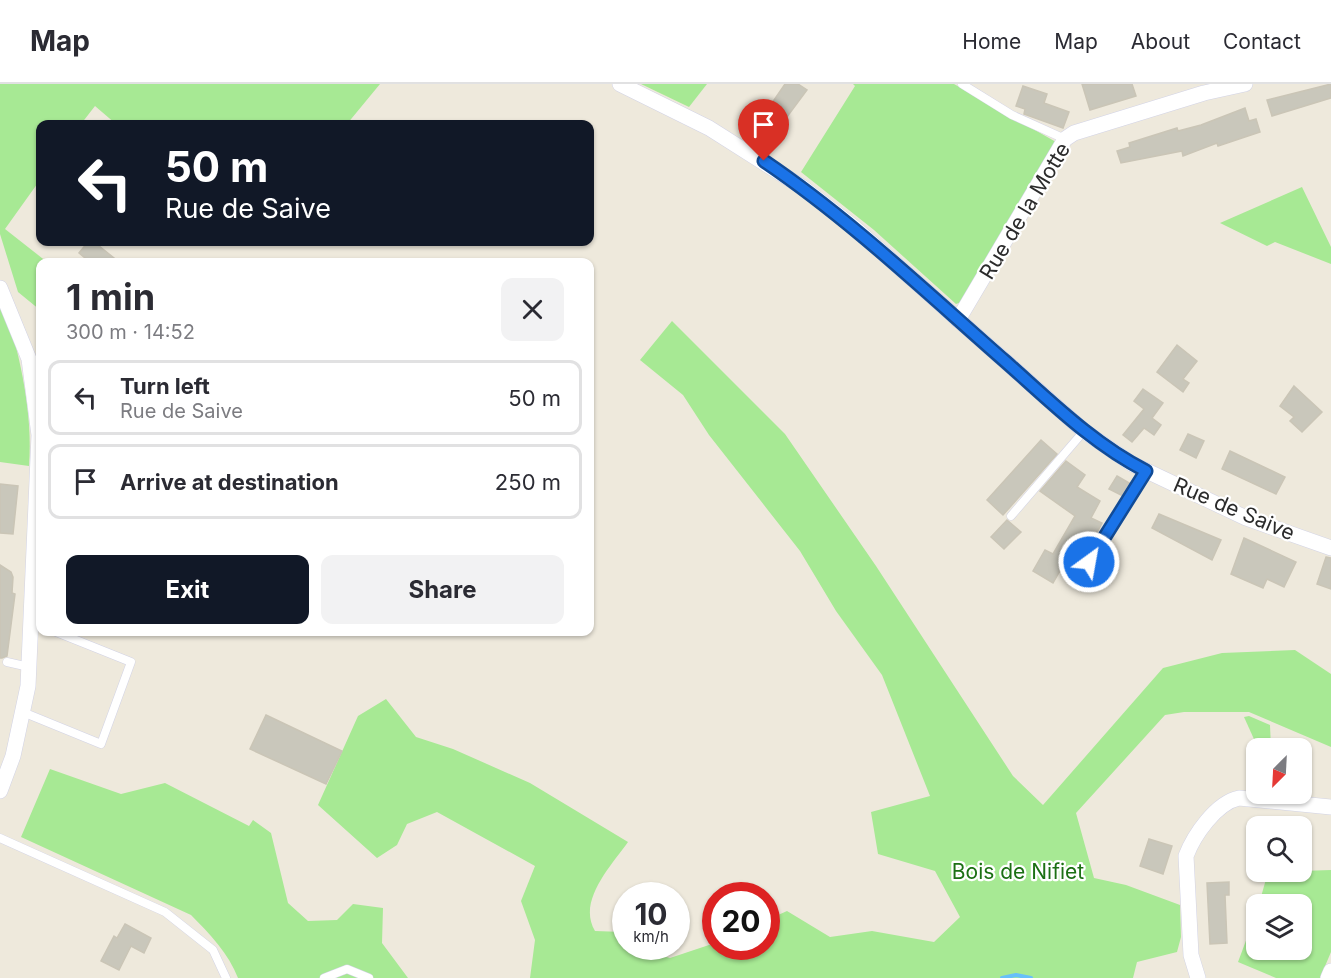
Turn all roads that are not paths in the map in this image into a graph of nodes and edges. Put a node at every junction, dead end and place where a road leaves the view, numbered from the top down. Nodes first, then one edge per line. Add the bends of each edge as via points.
1 (620, 84) edge
2 (962, 84) edge
3 (1245, 84) edge
4 (1065, 139) junction
5 (0, 288) edge
6 (958, 320) junction
7 (36, 412) edge
8 (1084, 431) junction
9 (1146, 471) junction
10 (1011, 516) dead end
11 (1331, 548) edge
12 (1089, 562) dead end
13 (36, 629) edge
14 (66, 636) edge
15 (7, 662) dead end
16 (29, 667) junction
17 (25, 713) junction
18 (0, 791) edge
19 (1331, 807) edge
20 (0, 838) edge
21 (1331, 971) edge
22 (226, 978) edge
23 (324, 978) edge
24 (369, 978) edge
25 (1198, 978) edge
26 (1328, 978) edge

1 - 6 street, Rue de Saive via 709,128 802,187
2 - 4 lane via 1012,115
3 - 4 street, Rue de la Motte via 1204,93
4 - 6 street, Rue de la Motte
5 - 7 street via 29,359
6 - 8 street, Rue de Saive
8 - 9 street, Rue de Saive
8 - 10 lane
9 - 11 street, Rue de Saive via 1246,518
9 - 12 lane
13 - 16 street
14 - 17 lane via 131,662 101,744
15 - 16 lane
16 - 17 street
17 - 18 street
19 - 25 street via 1230,800 1193,842 1186,856 1191,955
20 - 22 lane via 165,912 213,950
21 - 26 street
23 - 24 lane via 347,969

